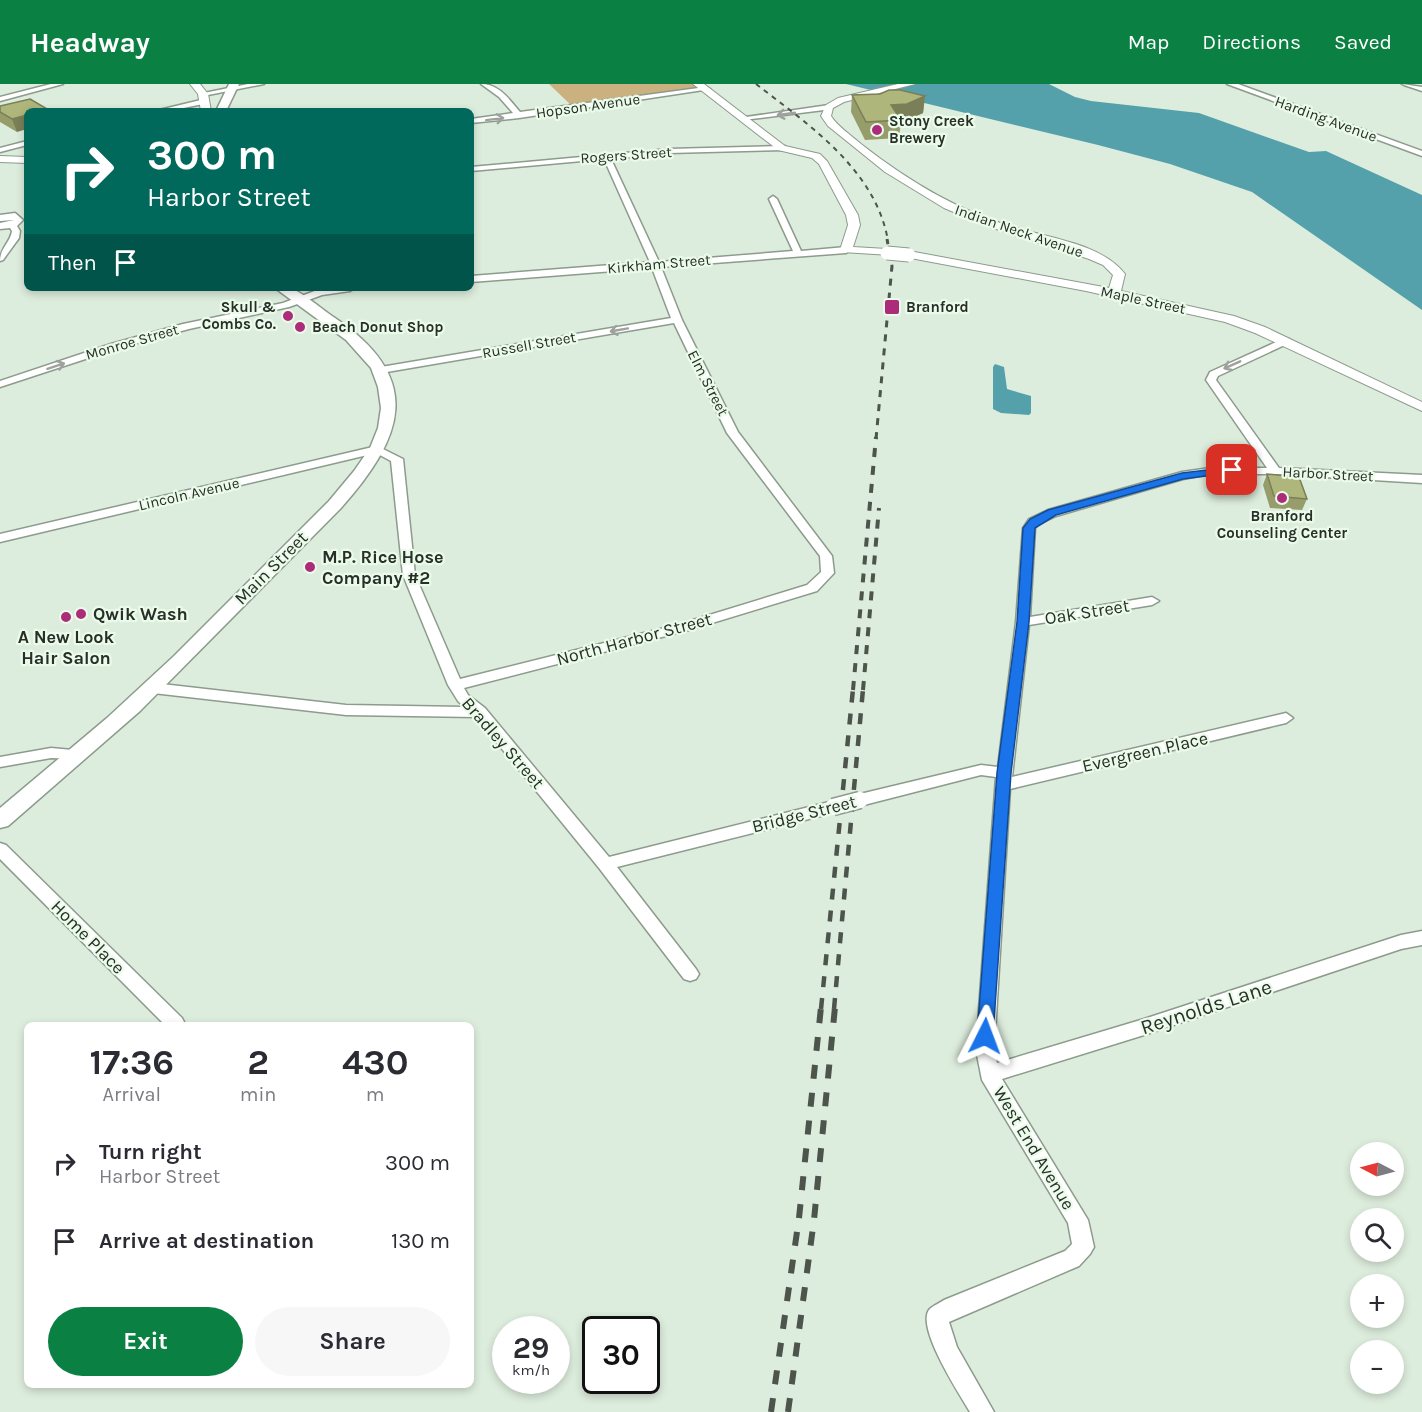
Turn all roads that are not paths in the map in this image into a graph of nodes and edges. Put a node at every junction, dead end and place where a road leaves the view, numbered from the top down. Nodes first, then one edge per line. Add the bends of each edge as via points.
1 (59, 84) edge
2 (195, 84) edge
3 (260, 84) edge
4 (484, 84) edge
5 (910, 84) edge
6 (1231, 84) edge
7 (1406, 84) edge
8 (233, 86) edge
9 (702, 87) edge
10 (1422, 89) edge
11 (0, 99) edge
12 (205, 102) edge
13 (829, 107) junction
14 (174, 108) edge
15 (222, 108) edge
16 (519, 116) junction
17 (743, 118) junction
18 (474, 121) edge
19 (24, 144) edge
20 (782, 148) junction
21 (0, 150) edge
22 (1422, 154) edge
23 (606, 156) junction
24 (0, 159) edge
25 (24, 160) edge
26 (474, 169) edge
27 (773, 199) dead end
28 (0, 218) edge
29 (12, 225) junction
30 (0, 226) edge
31 (846, 250) junction
32 (798, 253) junction
33 (0, 258) edge
34 (655, 264) junction
35 (474, 279) edge
36 (287, 291) edge
37 (328, 291) edge
38 (1114, 294) junction
39 (300, 299) junction
40 (677, 320) junction
41 (1285, 341) junction
42 (381, 370) junction
43 (0, 384) edge
44 (1422, 407) edge
45 (377, 450) junction
46 (1275, 471) junction
47 (1422, 479) edge
48 (1029, 528) joint
49 (0, 538) edge
50 (812, 588) joint
51 (1152, 601) dead end
52 (1023, 622) junction
53 (455, 685) junction
54 (153, 688) junction
55 (480, 712) junction
56 (1286, 718) dead end
57 (79, 755) junction
58 (0, 762) edge
59 (1003, 779) junction
60 (0, 820) edge
61 (0, 849) edge
62 (604, 864) junction
63 (1422, 938) edge
64 (690, 974) dead end
65 (174, 1022) edge
66 (989, 1074) junction
67 (983, 1412) edge

1 - 11 street
2 - 12 street
3 - 8 street
4 - 16 street via 502,95
5 - 13 street via 841,100
6 - 22 street, Harding Avenue
7 - 10 street
8 - 12 street
8 - 15 main road
9 - 16 street, Hopson Avenue
9 - 17 street
12 - 14 street
13 -> 17 street
13 - 38 street, Indian Neck Avenue via 826,116 831,124 900,180 934,200 1107,262 1119,274
18 -> 16 street, Hopson Avenue
17 - 20 street
19 - 21 street
20 - 23 street, Rogers Street
20 - 31 street via 816,156 831,174 854,225
23 - 26 street, Rogers Street
23 - 34 street, Elm Street
24 - 25 street
27 - 32 street
28 - 29 street via 19,219
29 - 30 street
29 - 33 street via 15,238
31 - 32 street, Kirkham Street
31 - 38 street, Maple Street, bridge via 909,255
32 - 34 street, Kirkham Street
34 - 35 street, Kirkham Street
34 - 40 street, Elm Street
36 - 39 main road
37 - 39 street
38 - 41 street, Maple Street via 1229,319
39 - 42 main road via 356,342
43 -> 39 street, Monroe Street via 115,346
40 -> 42 street, Russell Street
40 - 50 street, Elm Street via 733,433 826,556 828,573
41 - 44 street, Maple Street
41 -> 46 street via 1214,374 1211,380
42 - 45 main road, Main Street via 389,410
45 - 49 street, Lincoln Avenue
45 - 53 street, Bradley Street via 397,459 409,575
45 - 54 main road, Main Street via 327,511
46 - 47 street, Harbor Street
46 - 48 street, Harbor Street via 1210,471 1182,476 1052,513
48 - 52 street, West End Avenue
50 - 53 street, North Harbor Street via 684,627
51 - 52 street, Oak Street
52 - 59 street, West End Avenue
53 - 55 street, Bradley Street
54 - 55 street via 346,710
54 - 57 main road, Main Street
55 - 62 street, Bradley Street
56 - 59 street, Evergreen Place
57 - 58 street via 51,753
57 - 60 main road, Main Street
59 - 62 street, Bridge Street, bridge via 981,770
59 - 66 street, West End Avenue via 985,1022
61 - 65 street, Home Place
62 - 64 street, Bradley Street
63 - 66 street, Reynolds Lane
66 - 67 street, West End Avenue via 1078,1220 1083,1247 1072,1259 937,1317 953,1362

